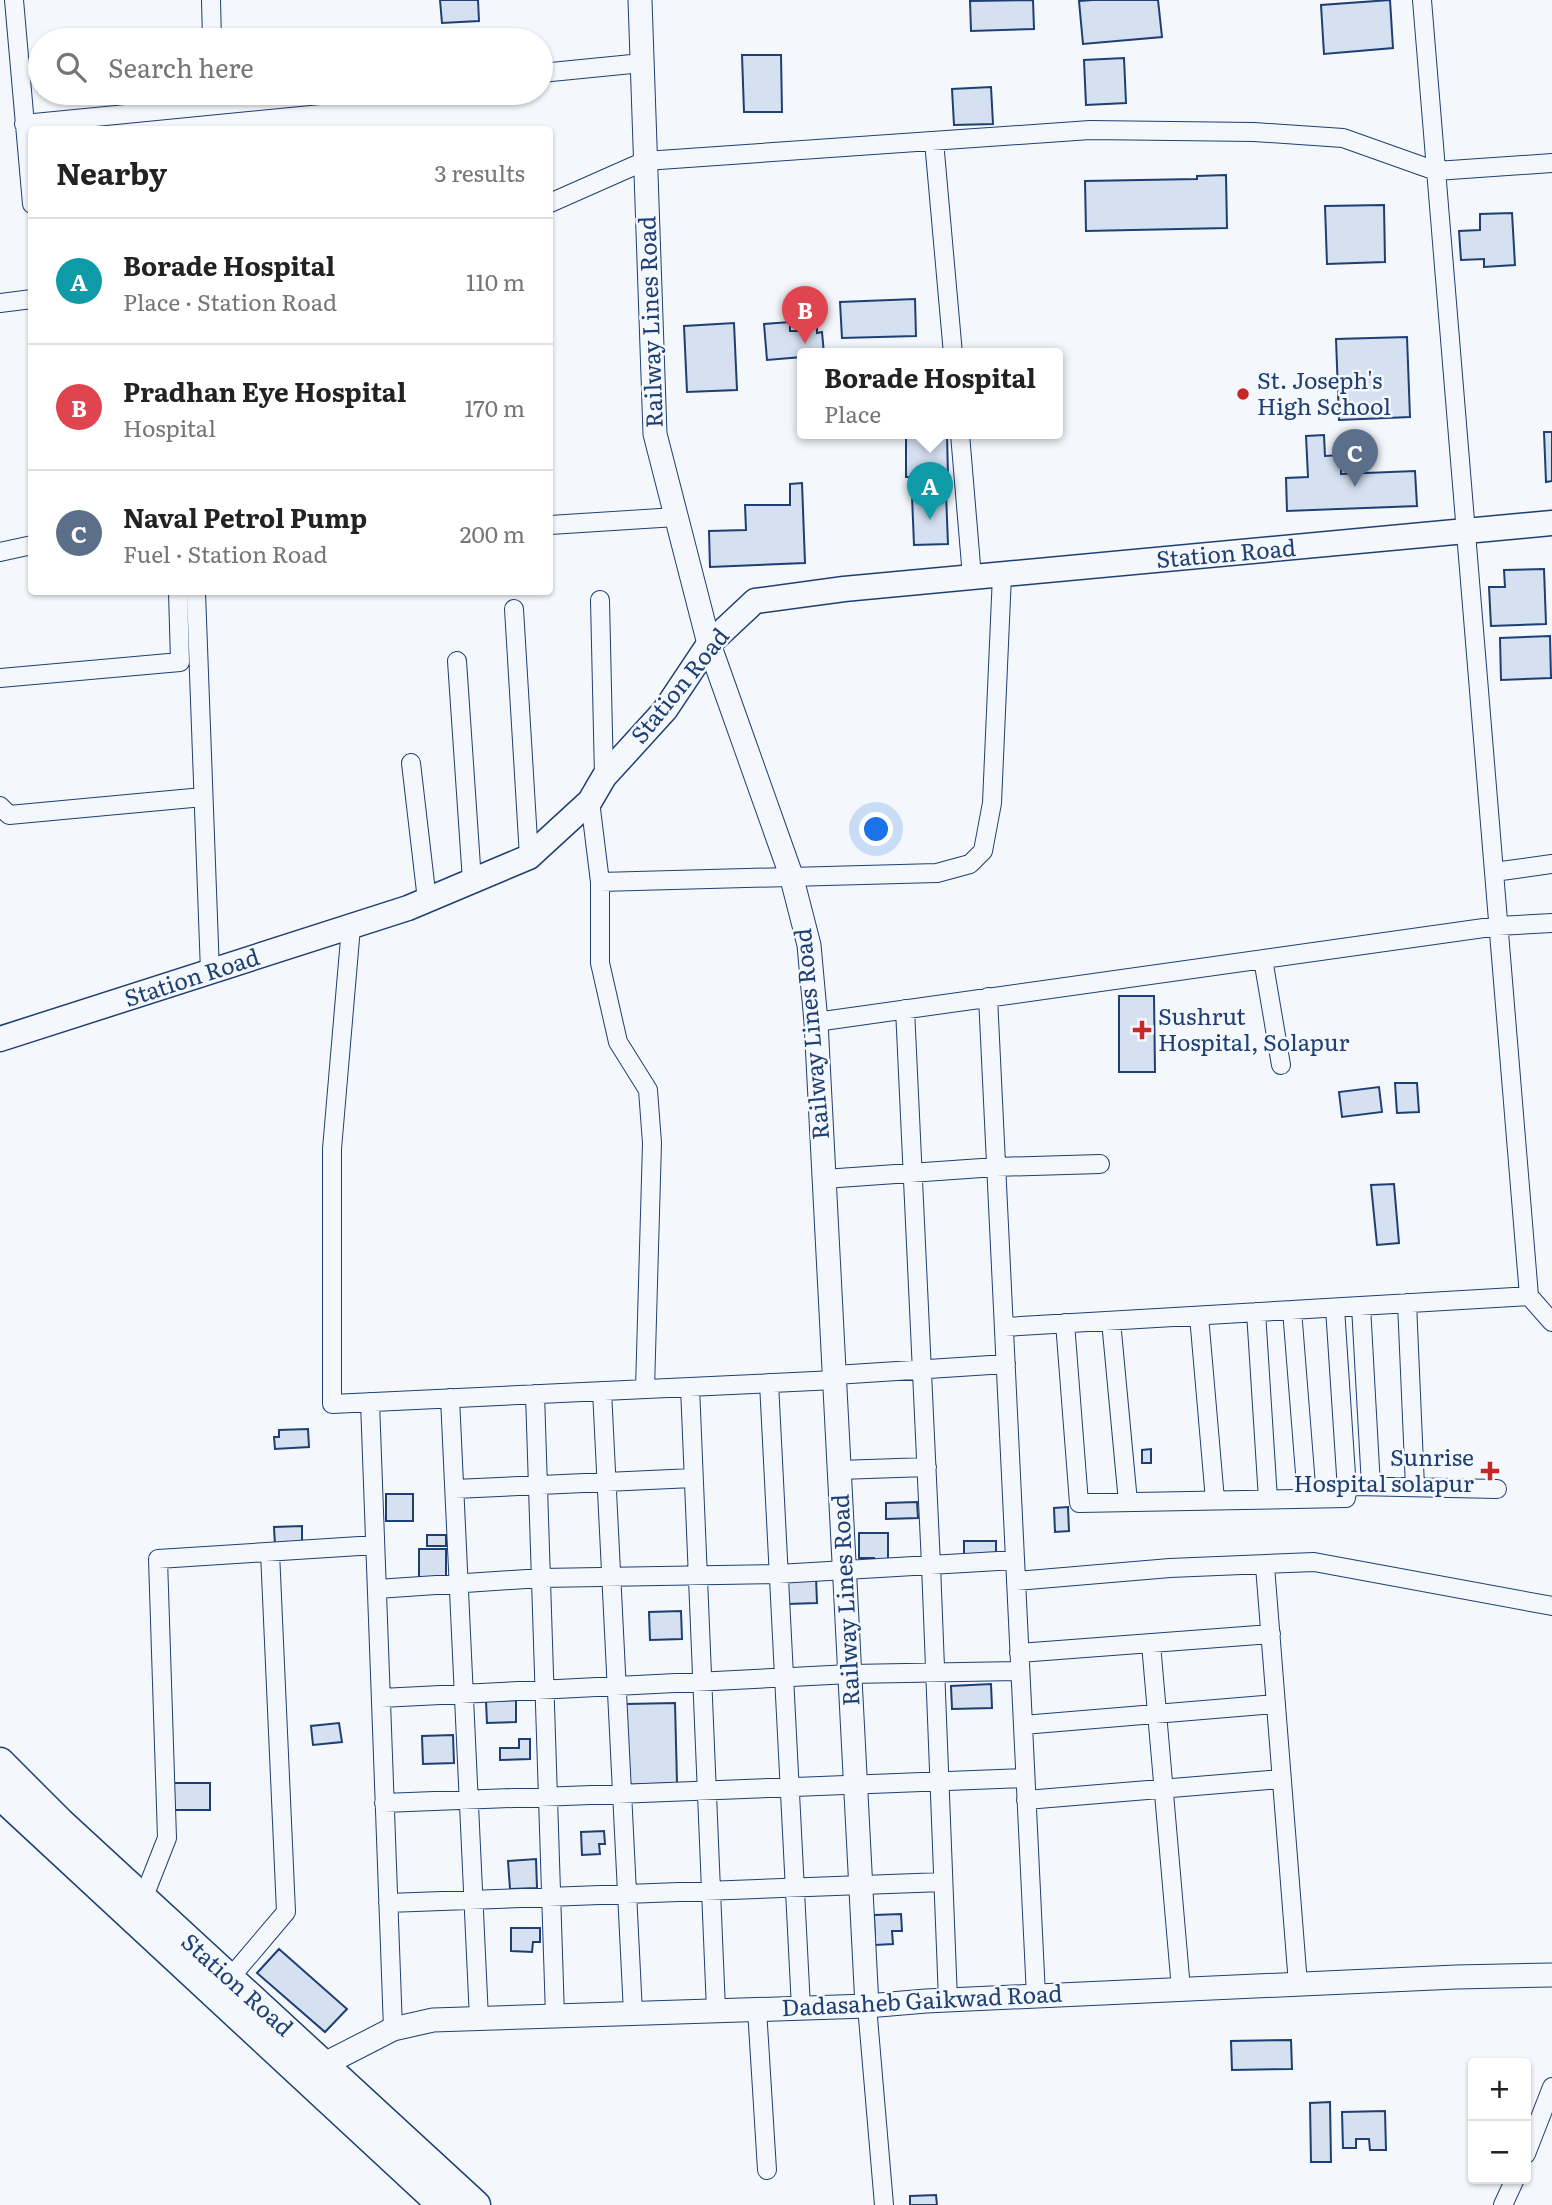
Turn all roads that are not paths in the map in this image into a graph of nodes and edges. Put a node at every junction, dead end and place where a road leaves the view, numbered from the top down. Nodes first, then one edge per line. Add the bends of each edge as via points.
1 (14, 0) edge
2 (211, 0) edge
3 (639, 0) edge
4 (1422, 0) edge
5 (212, 28) edge
6 (642, 63) junction
7 (553, 72) edge
8 (168, 105) edge
9 (24, 124) junction
10 (934, 141) junction
11 (645, 161) junction
12 (1552, 163) edge
13 (28, 164) edge
14 (1436, 171) junction
15 (553, 202) edge
16 (28, 300) edge
17 (0, 303) edge
18 (952, 348) edge
19 (960, 439) edge
20 (676, 517) junction
21 (1552, 523) edge
22 (553, 525) edge
23 (1466, 532) junction
24 (28, 546) edge
25 (0, 552) edge
26 (1002, 575) junction
27 (972, 578) junction
28 (178, 595) edge
29 (196, 595) edge
30 (600, 600) dead end
31 (514, 609) dead end
32 (709, 644) junction
33 (457, 661) dead end
34 (0, 678) edge
35 (411, 763) dead end
36 (604, 777) junction
37 (204, 797) junction
38 (590, 800) junction
39 (0, 806) edge
40 (529, 857) junction
41 (1552, 864) edge
42 (1494, 872) junction
43 (791, 875) junction
44 (472, 881) junction
45 (600, 882) junction
46 (427, 900) junction
47 (1552, 923) edge
48 (1498, 926) junction
49 (351, 927) junction
50 (1263, 959) junction
51 (210, 972) junction
52 (988, 997) junction
53 (905, 1009) junction
54 (816, 1022) junction
55 (0, 1039) edge
56 (1281, 1065) dead end
57 (1100, 1164) dead end
58 (996, 1167) junction
59 (912, 1172) junction
60 (824, 1179) junction
61 (1529, 1296) junction
62 (1408, 1303) junction
63 (1361, 1306) junction
64 (1335, 1308) junction
65 (1292, 1310) junction
66 (1256, 1312) junction
67 (1199, 1316) junction
68 (1111, 1321) junction
69 (1552, 1322) edge
70 (1065, 1323) junction
71 (1004, 1327) junction
72 (1006, 1364) junction
73 (922, 1369) junction
74 (835, 1377) junction
75 (769, 1383) junction
76 (690, 1387) junction
77 (645, 1389) junction
78 (602, 1391) junction
79 (535, 1394) junction
80 (450, 1398) junction
81 (370, 1402) junction
82 (927, 1467) junction
83 (839, 1470) junction
84 (693, 1478) junction
85 (606, 1481) junction
86 (538, 1485) junction
87 (1371, 1486) junction
88 (1415, 1487) junction
89 (455, 1489) junction
90 (1347, 1489) junction
91 (1497, 1489) dead end
92 (1307, 1498) junction
93 (1268, 1499) junction
94 (1215, 1500) junction
95 (1128, 1502) junction
96 (375, 1545) junction
97 (270, 1552) junction
98 (1015, 1560) junction
99 (931, 1565) junction
100 (1265, 1566) junction
101 (845, 1570) junction
102 (698, 1574) junction
103 (778, 1574) junction
104 (611, 1577) junction
105 (541, 1578) junction
106 (1016, 1581) junction
107 (459, 1583) junction
108 (377, 1589) junction
109 (1552, 1606) edge
110 (1271, 1634) junction
111 (1152, 1644) junction
112 (1020, 1662) junction
113 (935, 1672) junction
114 (850, 1674) junction
115 (783, 1678) junction
116 (702, 1682) junction
117 (616, 1686) junction
118 (544, 1690) junction
119 (464, 1694) junction
120 (381, 1698) junction
121 (1276, 1703) junction
122 (1157, 1713) junction
123 (1023, 1725) junction
124 (0, 1762) edge
125 (1025, 1778) junction
126 (1282, 1779) junction
127 (940, 1783) junction
128 (856, 1784) junction
129 (788, 1788) junction
130 (1164, 1789) junction
131 (707, 1790) junction
132 (622, 1793) junction
133 (0, 1795) edge
134 (548, 1796) junction
135 (469, 1799) junction
136 (1026, 1800) junction
137 (384, 1803) junction
138 (943, 1882) junction
139 (861, 1885) junction
140 (794, 1887) junction
141 (711, 1891) junction
142 (627, 1894) junction
143 (551, 1896) junction
144 (143, 1899) junction
145 (473, 1899) junction
146 (388, 1903) junction
147 (1552, 1975) edge
148 (230, 1978) junction
149 (1298, 1984) junction
150 (1181, 1989) junction
151 (1036, 1996) junction
152 (948, 2000) junction
153 (867, 2006) junction
154 (801, 2008) junction
155 (757, 2009) junction
156 (716, 2010) junction
157 (633, 2013) junction
158 (555, 2016) junction
159 (479, 2019) junction
160 (393, 2029) junction
161 (314, 2070) junction
162 (1552, 2087) edge
163 (1531, 2141) edge
164 (767, 2170) dead end
165 (1513, 2184) edge
166 (442, 2205) edge
167 (476, 2205) edge
168 (884, 2205) edge
169 (1503, 2205) edge

1 - 9 street
2 - 5 street
3 - 6 street, Railway Lines Road
4 - 14 street
6 - 7 street
6 - 11 street, Railway Lines Road
8 - 9 street
9 - 13 street
10 - 11 street
10 - 14 street via 1090,130 1254,132 1343,138
10 - 18 street
11 - 15 street
11 - 20 street, Railway Lines Road via 655,434
12 - 14 street
14 - 23 street
16 - 17 street
19 - 27 street
20 - 22 street
20 - 32 street, Railway Lines Road
21 - 23 main road, Station Road
23 - 26 main road, Station Road
23 - 42 street
24 - 25 street
26 - 27 main road, Station Road
26 - 43 street via 992,803 983,851 970,864 937,873
27 - 32 main road, Station Road via 755,601
28 - 34 street via 180,662
29 - 37 street
30 - 36 street
31 - 40 street
32 - 36 main road, Station Road via 665,710
32 - 43 street, Railway Lines Road
33 - 44 street
35 - 46 street
36 - 38 main road, Station Road
37 - 39 street via 9,815
37 - 51 street
38 - 40 main road, Station Road
38 - 45 street
40 - 44 main road, Station Road
41 - 42 street
42 - 48 street
43 - 45 street
43 - 54 street, Railway Lines Road via 809,945
44 - 46 main road, Station Road
45 - 77 street via 600,963 618,1042 648,1090 652,1143
46 - 49 main road, Station Road
47 - 48 street
48 - 50 street
48 - 61 street
49 - 51 main road, Station Road
49 - 81 street via 332,1149 332,1404
50 - 52 street
50 - 56 street
51 - 55 main road, Station Road
52 - 53 street
52 - 58 street
53 - 54 street
53 - 59 street
54 - 60 street, Railway Lines Road
57 - 58 street
58 - 59 street
58 - 71 street
59 - 60 street
59 - 73 street
60 - 74 street, Railway Lines Road
61 - 62 street
61 - 69 street
62 - 63 street
62 - 88 street
63 - 64 street
63 - 87 street
64 - 65 street
64 - 90 street
65 - 66 street
65 - 92 street
66 - 67 street
66 - 93 street
67 - 68 street
67 - 94 street
68 - 70 street
68 - 95 street
70 - 71 street
70 - 95 street via 1079,1503
71 - 72 street
72 - 73 street
72 - 98 street
73 - 74 street
73 - 82 street
74 - 75 street
74 - 83 street, Railway Lines Road
75 - 76 street
75 - 103 street
76 - 77 street
76 - 84 street
77 - 78 street
78 - 79 street
78 - 85 street
79 - 80 street
79 - 86 street
80 - 81 street
80 - 89 street
81 - 96 street
82 - 83 street
82 - 99 street
83 - 101 street, Railway Lines Road
84 - 85 street
84 - 102 street
85 - 86 street
85 - 104 street
86 - 89 street
86 - 105 street
87 - 88 street
87 - 90 street
88 - 91 street
89 - 107 street
90 - 92 street via 1346,1498
92 - 93 street
93 - 94 street
94 - 95 street
96 - 97 street
96 - 108 street
97 - 144 street via 158,1559 167,1838
97 - 148 street via 286,1912
98 - 99 street
98 - 106 street
99 - 101 street
99 - 113 street
100 - 106 street via 1170,1567
100 - 109 street via 1314,1562
100 - 110 street
101 - 103 street
101 - 114 street, Railway Lines Road
102 - 103 street
102 - 104 street
102 - 116 street
103 - 115 street
104 - 105 street
104 - 117 street
105 - 107 street
105 - 118 street
106 - 112 street
107 - 108 street
107 - 119 street
108 - 120 street
110 - 111 street
110 - 121 street
111 - 112 street
111 - 122 street
112 - 113 street
112 - 123 street
113 - 114 street
113 - 127 street
114 - 115 street
114 - 128 street, Railway Lines Road
115 - 116 street
115 - 129 street
116 - 117 street
116 - 131 street
117 - 118 street
117 - 132 street
118 - 119 street
118 - 134 street
119 - 120 street
119 - 135 street
120 - 137 street
121 - 122 street
121 - 126 street
122 - 123 street
122 - 130 street
123 - 125 street
124 - 144 main road, Station Road
125 - 127 street
125 - 136 street
126 - 130 street
126 - 149 street
127 - 128 street
127 - 138 street
128 - 129 street
128 - 139 street, Railway Lines Road
129 - 131 street
129 - 140 street
130 - 136 street
130 - 150 street
131 - 132 street
131 - 141 street
132 - 134 street
132 - 142 street
133 - 161 main road, Station Road
134 - 135 street
134 - 143 street
135 - 137 street
135 - 145 street
136 - 151 street
137 - 146 street
138 - 139 street
138 - 152 street
139 - 140 street
139 - 153 street, Railway Lines Road
140 - 141 street
140 - 154 street
141 - 142 street
141 - 156 street
142 - 143 street
142 - 157 street
143 - 145 street
143 - 158 street
144 - 148 main road, Station Road
145 - 146 street
145 - 159 street
146 - 160 street
147 - 149 street, Dadasaheb Gaikwad Road
148 - 161 main road, Station Road
149 - 150 street, Dadasaheb Gaikwad Road
150 - 151 street, Dadasaheb Gaikwad Road
151 - 152 street, Dadasaheb Gaikwad Road
152 - 153 street, Dadasaheb Gaikwad Road
153 - 154 street, Dadasaheb Gaikwad Road
153 - 168 street
154 - 155 street, Dadasaheb Gaikwad Road
155 - 156 street, Dadasaheb Gaikwad Road
155 - 164 street
156 - 157 street, Dadasaheb Gaikwad Road
157 - 158 street, Dadasaheb Gaikwad Road
158 - 159 street, Dadasaheb Gaikwad Road
159 - 160 street, Dadasaheb Gaikwad Road via 433,2020
160 - 161 street, Dadasaheb Gaikwad Road
161 - 166 main road, Station Road
161 - 167 main road, Station Road
162 - 163 street
165 - 169 street

